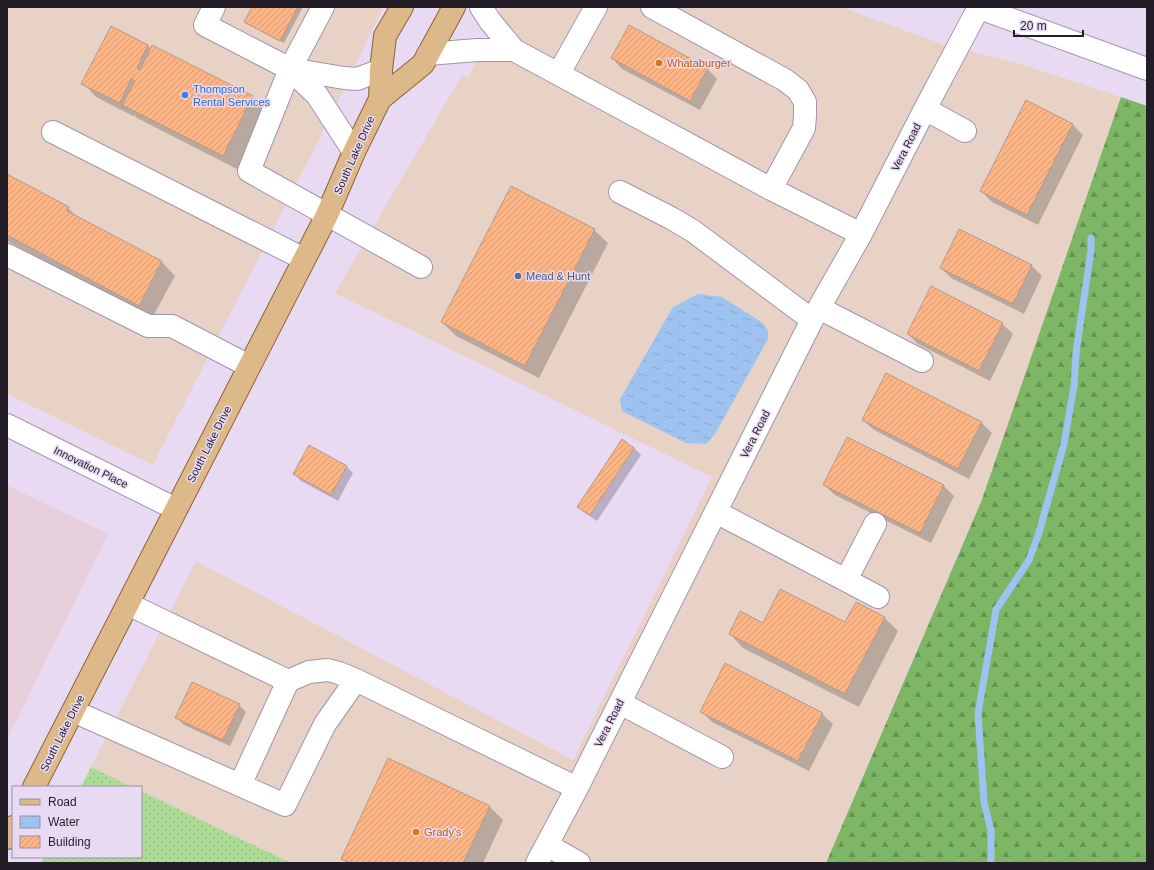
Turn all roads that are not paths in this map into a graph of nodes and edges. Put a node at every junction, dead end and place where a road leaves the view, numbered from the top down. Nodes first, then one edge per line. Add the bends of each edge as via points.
1 (214, 7) edge
2 (323, 7) edge
3 (402, 7) edge
4 (454, 7) edge
5 (480, 7) edge
6 (596, 7) edge
7 (652, 7) edge
8 (978, 7) edge
9 (514, 50) junction
10 (428, 54) junction
11 (290, 69) junction
12 (1147, 69) edge
13 (381, 70) junction
14 (559, 73) junction
15 (380, 99) junction
16 (925, 109) junction
17 (965, 131) dead end
18 (53, 132) dead end
19 (354, 152) junction
20 (771, 189) junction
21 (620, 192) dead end
22 (327, 215) junction
23 (861, 234) junction
24 (7, 255) edge
25 (304, 259) junction
26 (421, 267) dead end
27 (816, 314) junction
28 (922, 361) dead end
29 (249, 366) junction
30 (7, 425) edge
31 (176, 509) junction
32 (716, 512) junction
33 (875, 524) dead end
34 (846, 580) junction
35 (878, 597) dead end
36 (128, 604) junction
37 (356, 680) junction
38 (288, 681) junction
39 (620, 703) junction
40 (73, 711) junction
41 (722, 757) dead end
42 (240, 785) junction
43 (35, 786) edge
44 (577, 788) junction
45 (12, 829) edge
46 (7, 838) edge
47 (542, 854) edge
48 (579, 863) edge

1 - 11 street via 205,25
2 - 11 street
3 - 13 main road, South Lake Drive via 385,36
4 - 10 main road, South Lake Drive
5 - 9 street
6 - 14 street
7 - 20 street via 785,80 798,90 805,102 804,128
8 - 12 street
8 - 16 street, Vera Road
9 - 10 street
9 - 14 street
10 - 15 main road, South Lake Drive via 423,64
11 - 13 street via 356,79
11 - 19 street via 317,96
11 - 22 street via 249,171
13 - 15 main road, South Lake Drive
14 - 20 street
15 - 19 main road, South Lake Drive
16 - 17 street
16 - 23 street, Vera Road
18 - 25 street
19 - 22 main road, South Lake Drive
20 - 23 street
21 - 27 street via 693,231
22 - 25 main road, South Lake Drive
22 - 26 street
23 - 27 street, Vera Road
24 - 29 street via 148,326 172,326
25 - 29 main road, South Lake Drive
27 - 28 street
27 - 32 street, Vera Road
29 - 31 main road, South Lake Drive
30 - 31 street, Innovation Place
31 - 36 main road, South Lake Drive
32 - 34 street
32 - 39 street, Vera Road
33 - 34 street
34 - 35 street
36 - 38 street
36 - 40 main road, South Lake Drive
37 - 38 street via 328,670 318,670
37 - 42 street via 325,724 286,805
37 - 44 street
38 - 42 street
39 - 41 street
39 - 44 street, Vera Road
40 - 42 street
40 - 43 main road, South Lake Drive
44 - 47 street, Vera Road
45 - 46 main road
47 - 48 street

